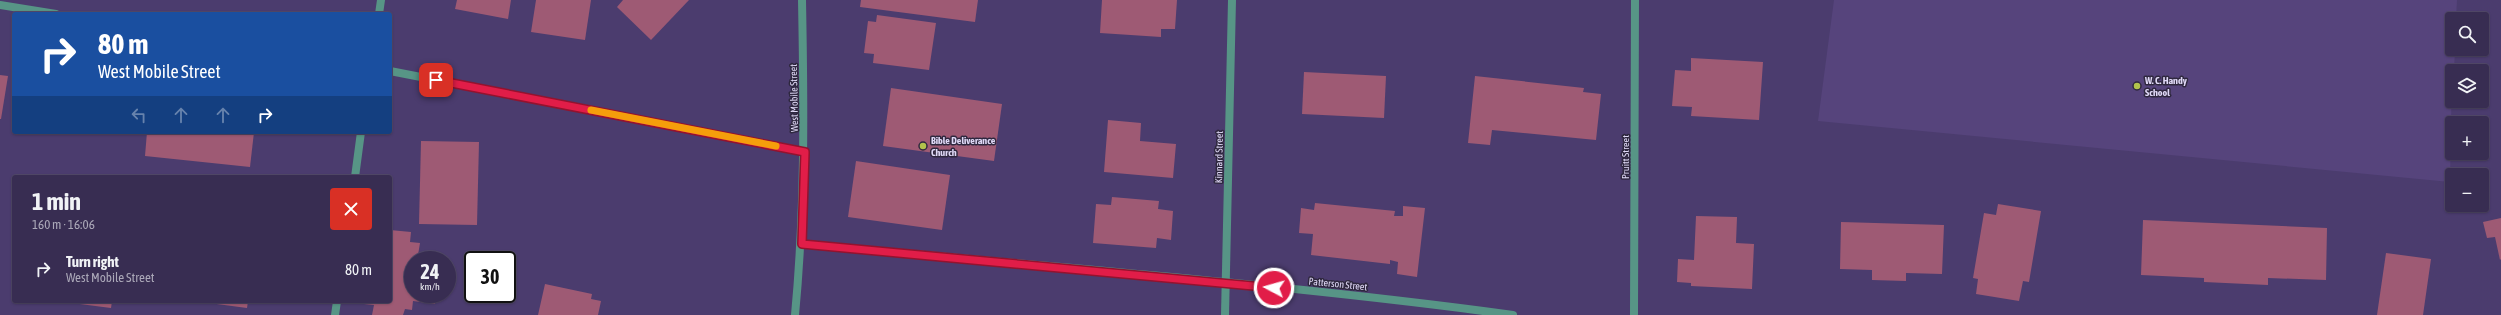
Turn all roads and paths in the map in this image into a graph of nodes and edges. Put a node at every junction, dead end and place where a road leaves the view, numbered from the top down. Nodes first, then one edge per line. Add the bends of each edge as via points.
1 (381, 0) edge
2 (802, 0) edge
3 (1232, 0) edge
4 (1635, 0) edge
5 (0, 4) edge
6 (45, 12) edge
7 (379, 12) edge
8 (392, 71) edge
9 (361, 134) edge
10 (805, 152) junction
11 (355, 175) edge
12 (802, 244) junction
13 (1227, 283) junction
14 (337, 303) edge
15 (335, 315) edge
16 (795, 315) edge
17 (1225, 315) edge
18 (1513, 315) edge
19 (1634, 315) edge

1 - 7 street
2 - 10 street, West Mobile Street
3 - 13 street, Kinnard Street
4 - 19 street, Pruitt Street
5 - 6 street
8 - 10 street
9 - 11 street
10 - 12 street, West Mobile Street
12 - 13 street, Patterson Street
12 - 16 street, West Mobile Street
13 - 17 street, Kinnard Street
13 - 18 street, Patterson Street
14 - 15 street

